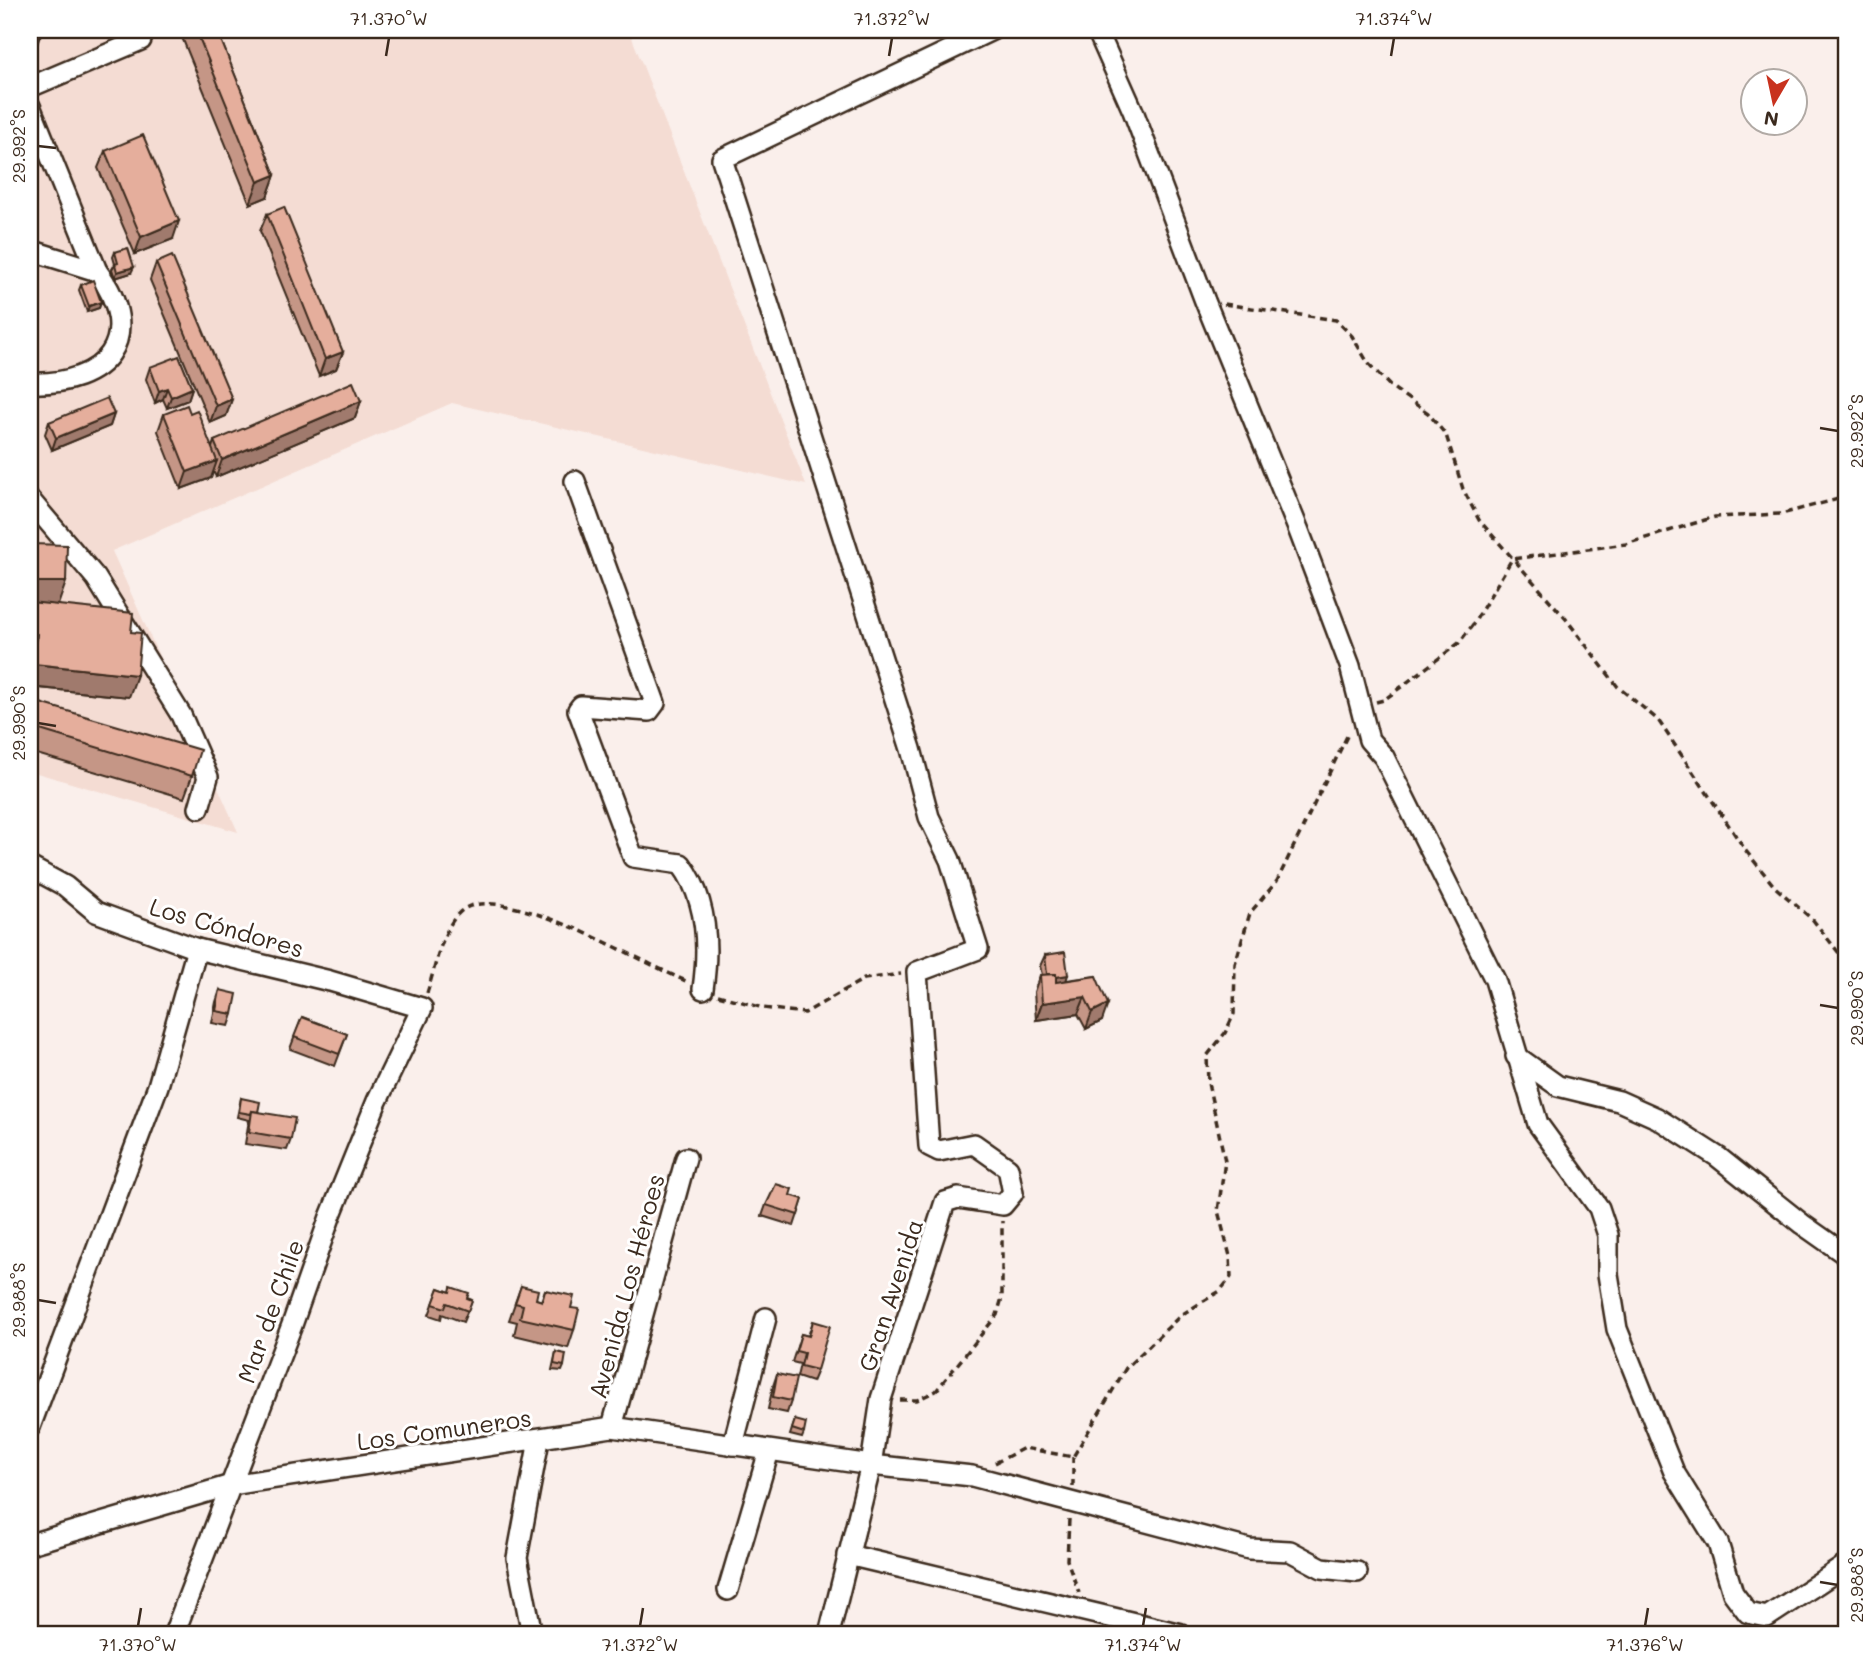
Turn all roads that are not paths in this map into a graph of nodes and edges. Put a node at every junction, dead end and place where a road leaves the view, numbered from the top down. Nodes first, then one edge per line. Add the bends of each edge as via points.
1 (992, 30) edge
2 (1097, 30) edge
3 (141, 40) dead end
4 (30, 87) edge
5 (30, 106) edge
6 (30, 250) edge
7 (97, 271) junction
8 (30, 383) edge
9 (575, 481) dead end
10 (30, 500) edge
11 (200, 808) dead end
12 (30, 867) edge
13 (197, 949) junction
14 (704, 989) road end
15 (422, 1008) joint
16 (1516, 1056) junction
17 (686, 1158) dead end
18 (1846, 1255) edge
19 (766, 1318) dead end
20 (30, 1427) edge
21 (612, 1427) junction
22 (539, 1440) junction
23 (733, 1445) junction
24 (769, 1451) junction
25 (871, 1465) junction
26 (231, 1485) junction
27 (30, 1545) edge
28 (848, 1555) junction
29 (1846, 1565) edge
30 (1357, 1572) dead end
31 (728, 1590) dead end
32 (174, 1634) edge
33 (533, 1634) edge
34 (828, 1634) edge
35 (1181, 1634) edge

1 - 25 street, Gran Avenida via 722,159 929,817 950,860 978,948 917,972 929,1146 939,1151 974,1144 1008,1168 1013,1193 1003,1205 958,1198 945,1202 881,1399
2 - 16 street via 1299,531 1362,706 1368,740 1384,757 1494,980
3 - 4 street
5 - 7 street
6 - 7 street
7 - 8 street via 115,308 114,351 82,377
9 - 14 street via 655,703 649,711 581,706 578,710 633,857 681,864 688,874 705,922 708,959
10 - 11 street via 96,578 181,715 208,777
12 - 13 street, Los Cóndores via 65,886 96,912
13 - 15 street, Los Cóndores
13 - 20 street via 158,1086
15 - 26 street, Mar de Chile via 377,1101 330,1217
16 - 18 street via 1558,1086 1619,1101 1657,1118 1718,1157
16 - 29 street via 1538,1124 1599,1208 1608,1235 1608,1274 1617,1329 1674,1472 1718,1543 1733,1593 1748,1613 1768,1617
17 - 21 street, Avenida Los Héroes
19 - 23 street
21 - 22 street, Los Comuneros
21 - 23 street, Los Comuneros
22 - 26 street, Los Comuneros
22 - 33 street via 517,1558
23 - 24 street, Los Comuneros
24 - 25 street, Los Comuneros
24 - 31 street
25 - 28 street, Gran Avenida
25 - 30 street, Los Comuneros via 972,1476 1249,1549 1290,1551 1322,1569
26 - 27 street, Los Comuneros
26 - 32 street, Mar de Chile
28 - 34 street, Gran Avenida
28 - 35 street

